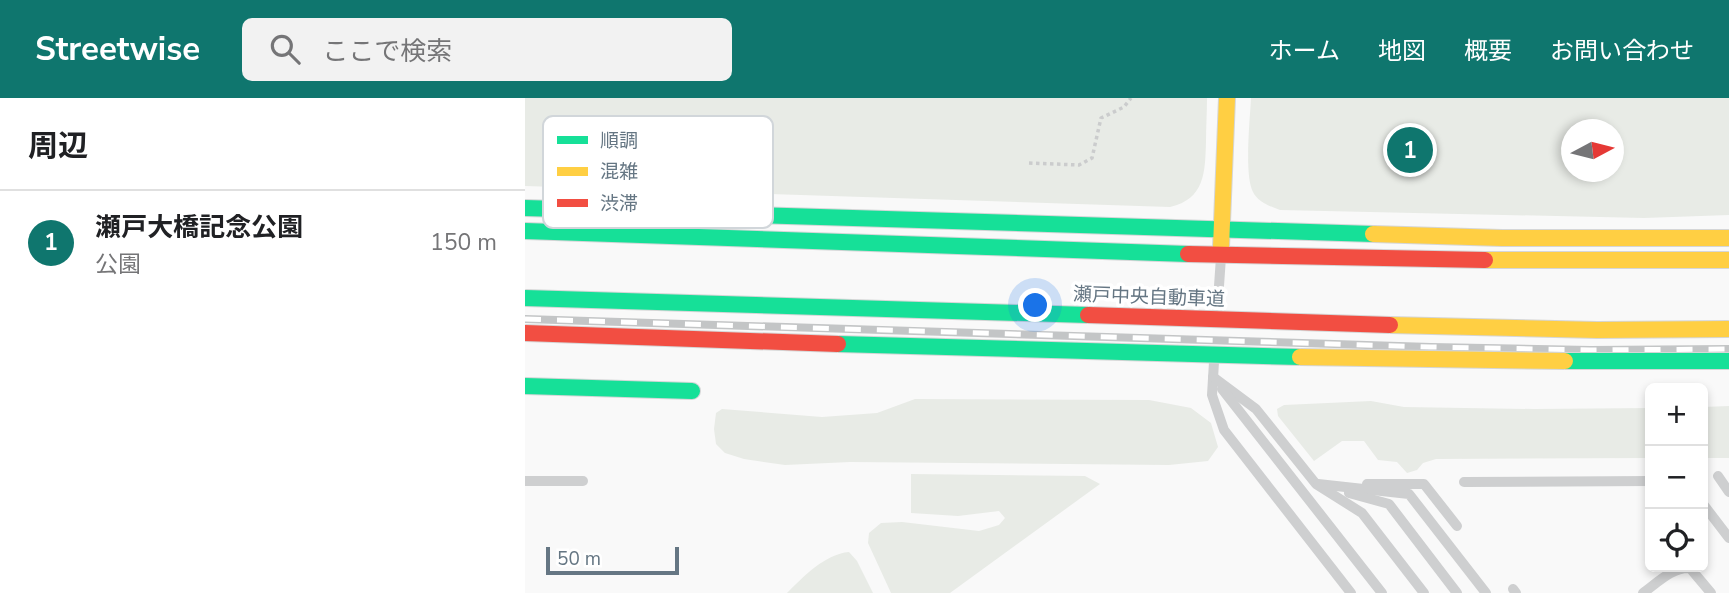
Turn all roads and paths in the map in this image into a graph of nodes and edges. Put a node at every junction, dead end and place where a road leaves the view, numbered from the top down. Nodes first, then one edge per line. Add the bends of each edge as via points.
1 (1131, 98) edge
2 (1227, 98) edge
3 (1029, 163) dead end
4 (525, 208) edge
5 (543, 209) edge
6 (773, 216) edge
7 (1222, 230) junction
8 (525, 231) edge
9 (1729, 238) edge
10 (1221, 255) junction
11 (1729, 260) edge
12 (525, 298) edge
13 (1216, 325) dead end
14 (1729, 329) edge
15 (525, 333) edge
16 (1216, 338) dead end
17 (1729, 361) edge
18 (1213, 377) junction
19 (525, 386) edge
20 (692, 391) dead end
21 (1718, 476) dead end
22 (525, 481) edge
23 (583, 481) dead end
24 (1645, 481) edge
25 (1464, 482) dead end
26 (1316, 484) junction
27 (1729, 492) edge
28 (1706, 509) edge
29 (1457, 526) dead end
30 (1728, 534) edge
31 (1351, 593) edge
32 (1382, 593) edge
33 (1424, 593) edge
34 (1457, 593) edge
35 (1486, 593) edge
36 (1643, 593) edge
37 (1711, 593) edge

1 - 3 path via 1124,107 1101,118 1092,158 1079,165
2 - 7 main road
4 - 5 main road
6 - 7 main road
7 - 9 main road via 1502,238
7 - 10 main road
8 - 10 main road
10 - 11 main road
10 - 13 lane
12 - 14 main road, 瀬戸中央自動車道, bridge via 1597,330
15 - 17 main road, bridge via 1433,360
16 - 18 lane
18 - 26 lane via 1256,409
18 - 31 lane via 1212,395 1224,430
18 - 32 lane
19 - 20 main road
21 - 27 lane
22 - 23 lane
24 - 25 lane
26 - 29 lane via 1424,484
26 - 33 lane via 1361,513
26 - 34 lane via 1389,504
26 - 35 lane via 1409,494
28 - 30 lane
36 - 37 lane via 1682,567 1690,568

